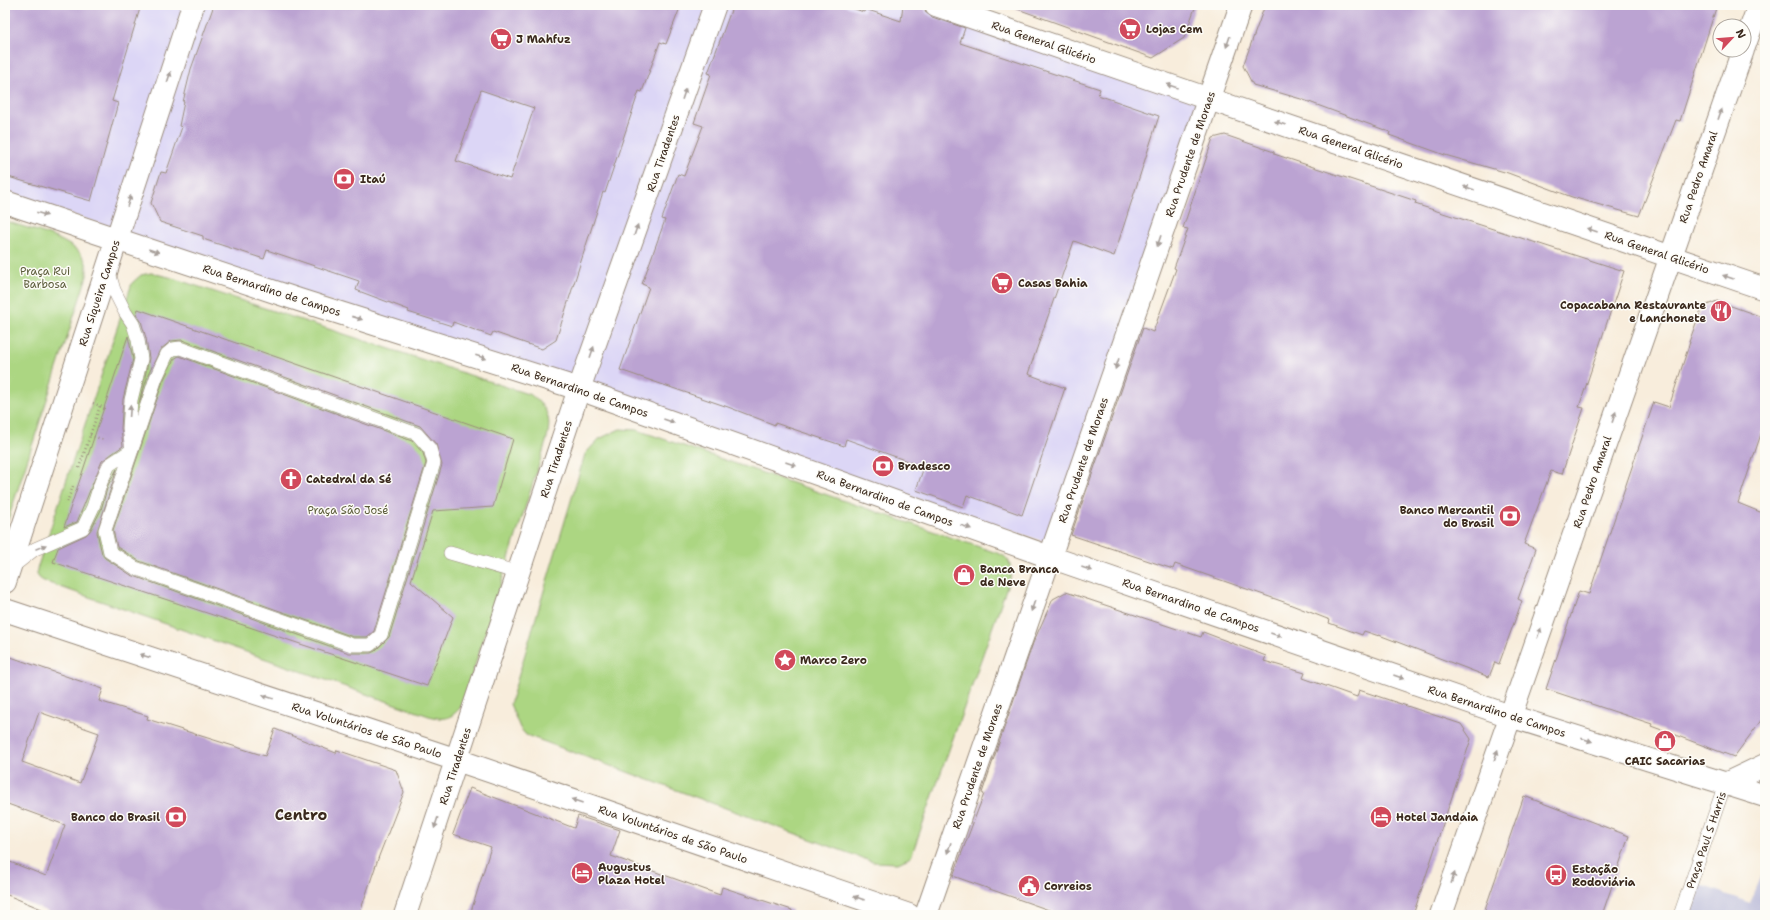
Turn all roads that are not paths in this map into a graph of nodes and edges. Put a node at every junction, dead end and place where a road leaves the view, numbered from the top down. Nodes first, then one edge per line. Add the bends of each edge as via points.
1 (193, 5) edge
2 (715, 5) edge
3 (936, 5) edge
4 (1241, 5) edge
5 (1759, 5) edge
6 (1765, 13) edge
7 (1752, 24) edge
8 (1752, 32) edge
9 (1740, 58) edge
10 (1209, 99) junction
11 (5, 202) edge
12 (117, 238) junction
13 (1670, 257) junction
14 (107, 265) junction
15 (1765, 290) edge
16 (579, 389) junction
17 (132, 450) junction
18 (450, 553) dead end
19 (1050, 556) junction
20 (519, 573) junction
21 (7, 576) edge
22 (5, 610) edge
23 (1510, 716) junction
24 (457, 760) junction
25 (1765, 765) edge
26 (1725, 784) junction
27 (1765, 796) edge
28 (405, 915) edge
29 (909, 915) edge
30 (926, 915) edge
31 (1441, 915) edge
32 (1680, 915) edge

12 -> 1 street, Rua Siqueira Campos
16 -> 2 street, Rua Tiradentes
10 -> 3 street, Rua General Glicério
4 -> 10 street, Rua Prudente de Moraes
5 - 7 street, Rua Pedro Amaral
6 - 8 street
13 -> 9 street, Rua Pedro Amaral
13 -> 10 street, Rua General Glicério
10 -> 19 street, Rua Prudente de Moraes
11 -> 12 street, Rua Bernardino de Campos
12 - 14 street, Rua Siqueira Campos
12 -> 16 street, Rua Bernardino de Campos via 299,300
15 -> 13 street, Rua General Glicério
23 -> 13 street, Rua Pedro Amaral
17 -> 14 lane via 129,428 131,400 142,359 133,324 114,290
14 - 21 street, Rua Siqueira Campos
16 -> 19 street, Rua Bernardino de Campos
16 - 20 street, Rua Tiradentes
17 - 17 lane via 167,354 173,349 180,348 416,434 430,449 434,463 381,635 370,644 352,645 135,568 110,552 105,530
21 -> 17 lane via 35,549 83,528 108,465
18 - 20 lane
19 -> 23 street, Rua Bernardino de Campos
19 -> 30 street, Rua Prudente de Moraes
20 - 24 street, Rua Tiradentes
24 -> 22 street, Rua Voluntários de São Paulo
23 -> 26 street, Rua Bernardino de Campos
31 -> 23 street, Rua Pedro Amaral
24 -> 28 street, Rua Tiradentes
29 -> 24 street, Rua Voluntários de São Paulo
25 - 26 street, Praça Paul S Harris
26 - 27 street, Rua Bernardino de Campos
26 - 32 lane, Praça Paul S Harris

